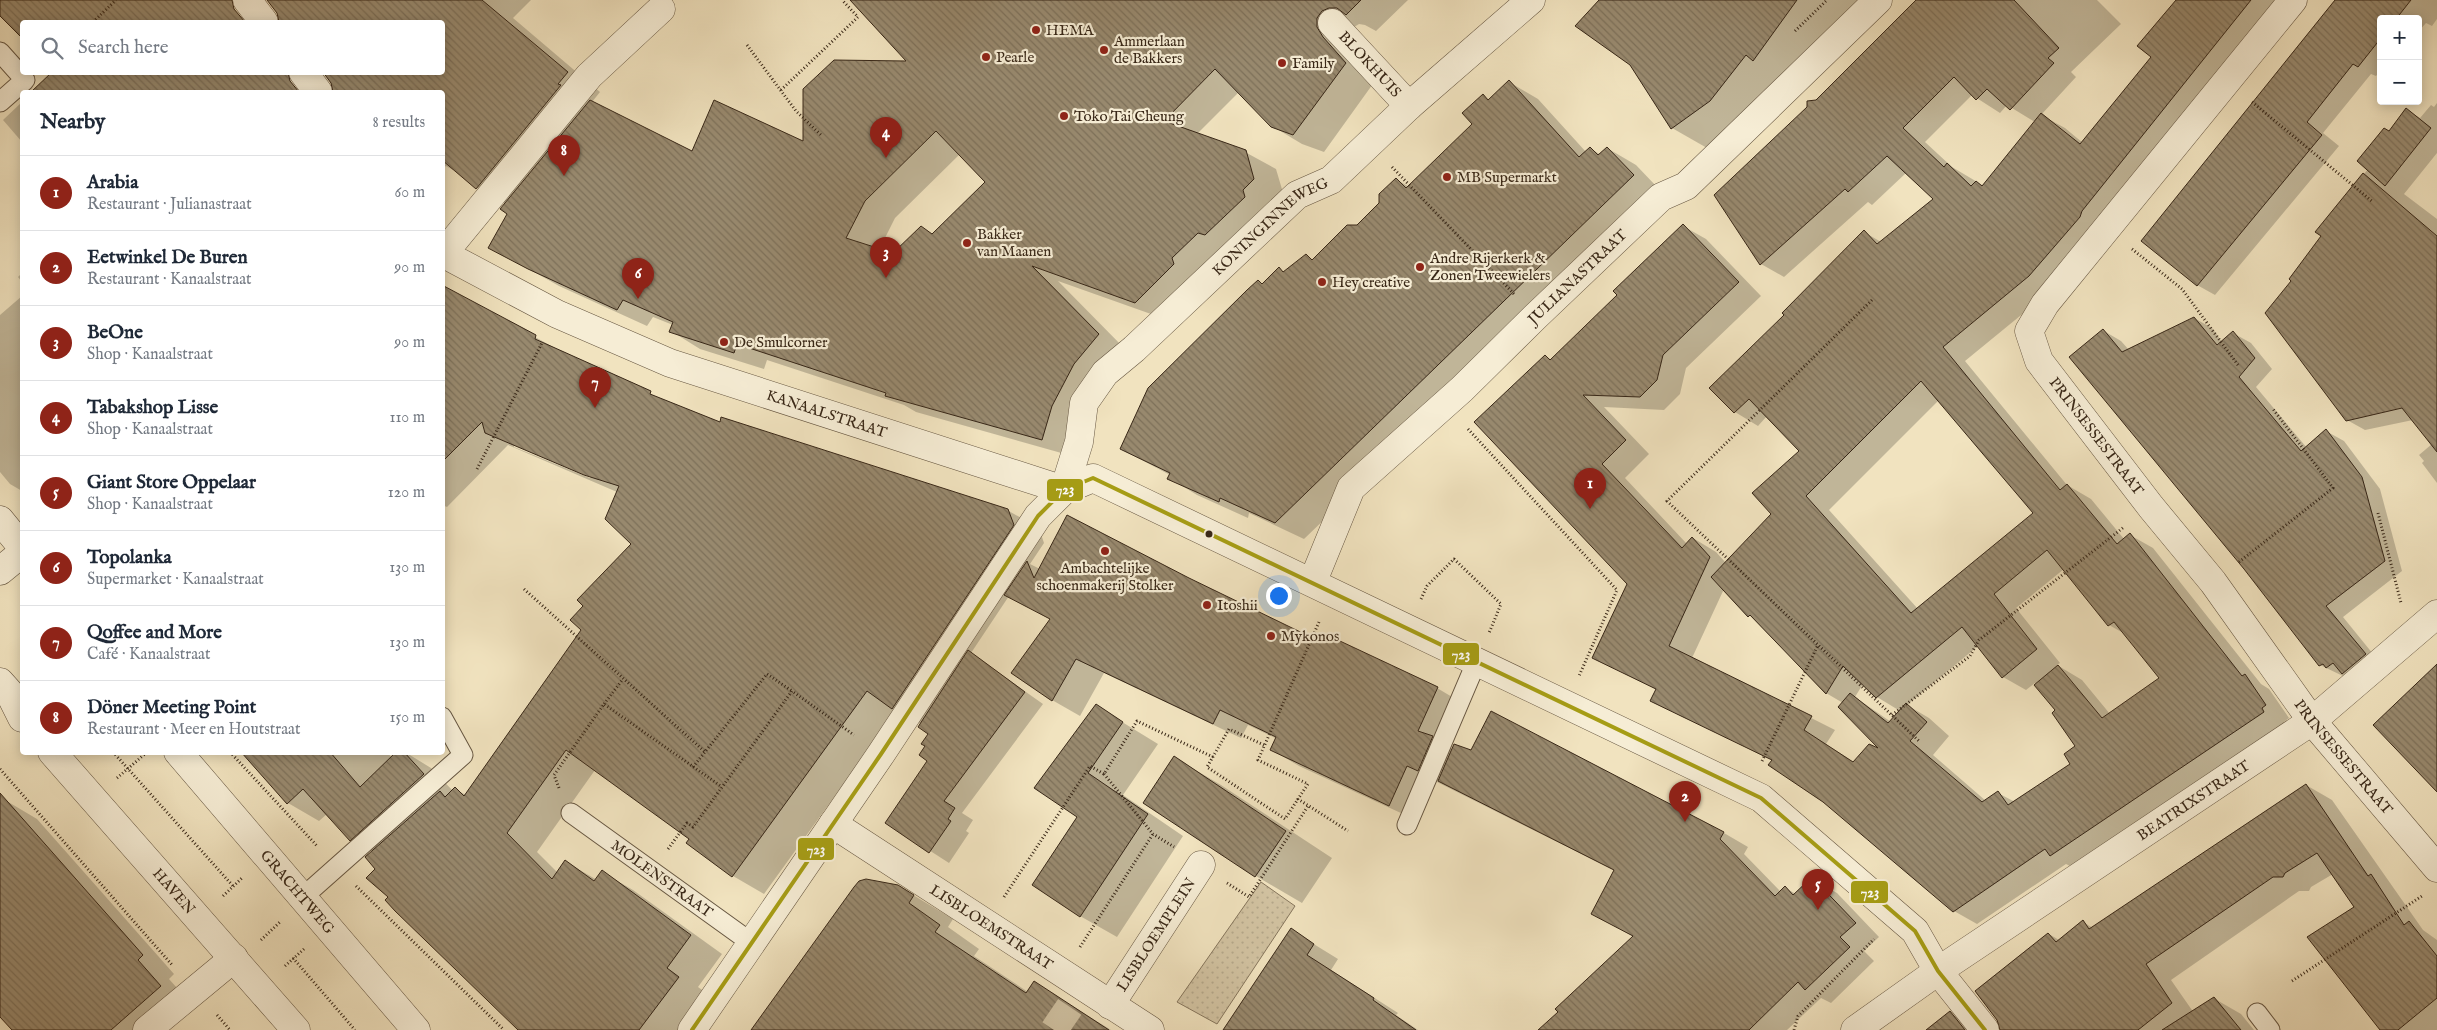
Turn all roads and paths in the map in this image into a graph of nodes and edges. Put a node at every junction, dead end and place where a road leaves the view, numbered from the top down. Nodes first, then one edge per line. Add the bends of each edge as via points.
1 (116, 0) edge
2 (247, 0) edge
3 (842, 0) edge
4 (1530, 0) edge
5 (1878, 0) edge
6 (2293, 0) edge
7 (661, 8) dead end
8 (95, 20) edge
9 (262, 20) edge
10 (1332, 23) dead end
11 (747, 45) dead end
12 (0, 52) edge
13 (20, 74) edge
14 (21, 75) edge
15 (304, 75) edge
16 (2226, 81) junction
17 (316, 90) edge
18 (781, 90) junction
19 (0, 102) edge
20 (1410, 106) junction
21 (820, 135) dead end
22 (1370, 144) junction
23 (2373, 202) dead end
24 (2106, 229) junction
25 (445, 252) edge
26 (445, 255) edge
27 (1872, 300) dead end
28 (557, 314) junction
29 (1535, 316) junction
30 (2238, 364) dead end
31 (1445, 404) junction
32 (2273, 409) dead end
33 (477, 469) dead end
34 (1064, 490) junction
35 (2151, 506) junction
36 (2378, 513) dead end
37 (0, 520) edge
38 (20, 545) edge
39 (20, 555) edge
40 (0, 571) edge
41 (2213, 582) junction
42 (1322, 586) junction
43 (524, 589) dead end
44 (2437, 614) edge
45 (1408, 630) junction
46 (2410, 638) junction
47 (1818, 645) junction
48 (1476, 663) junction
49 (623, 679) junction
50 (10, 685) edge
51 (792, 691) junction
52 (604, 704) junction
53 (1566, 704) junction
54 (20, 712) edge
55 (1892, 715) junction
56 (2312, 721) junction
57 (445, 722) edge
58 (1920, 742) dead end
59 (1264, 745) junction
60 (705, 752) junction
61 (881, 754) junction
62 (55, 755) edge
63 (116, 755) edge
64 (181, 755) edge
65 (233, 755) edge
66 (1213, 757) junction
67 (693, 767) junction
68 (0, 769) edge
69 (722, 787) junction
70 (1747, 792) junction
71 (1298, 799) junction
72 (571, 813) joint
73 (833, 824) junction
74 (1407, 825) dead end
75 (1348, 831) dead end
76 (1153, 834) dead end
77 (267, 856) junction
78 (1201, 866) dead end
79 (337, 867) junction
80 (652, 872) junction
81 (2433, 880) edge
82 (233, 886) junction
83 (303, 897) junction
84 (1898, 916) junction
85 (198, 918) junction
86 (986, 923) junction
87 (328, 926) junction
88 (753, 944) junction
89 (234, 958) junction
90 (293, 958) junction
91 (1938, 970) junction
92 (2292, 981) dead end
93 (1071, 988) junction
94 (260, 989) junction
95 (194, 990) junction
96 (1110, 1005) junction
97 (2257, 1013) dead end
98 (147, 1030) edge
99 (230, 1030) edge
100 (296, 1030) edge
101 (355, 1030) edge
102 (416, 1030) edge
103 (504, 1030) edge
104 (692, 1030) edge
105 (1150, 1030) edge
106 (1794, 1030) edge
107 (1855, 1030) edge
108 (1985, 1030) edge
109 (2270, 1030) edge

1 - 8 path
2 - 9 street
3 - 18 path via 858,17
4 - 20 street, KONINGINNEWEG
5 - 29 street, JULIANASTRAAT via 1686,186 1661,197
6 - 16 street, PRINSESSESTRAAT
7 - 25 street via 589,76
10 - 20 street, BLOKHUIS
11 - 18 path
12 - 13 lane
14 - 19 lane via 25,80
15 - 17 street
16 - 23 path
16 - 24 street, PRINSESSESTRAAT
18 - 21 path
20 - 22 street, KONINGINNEWEG
22 - 29 path
22 - 34 street, KONINGINNEWEG via 1331,180 1297,194 1105,373 1084,402 1079,442
24 - 30 path via 2182,289
24 - 35 street, PRINSESSESTRAAT via 2045,304 2029,331 2039,362
26 - 28 street, KANAALSTRAAT
27 - 47 path via 1667,501
28 - 33 path
28 - 34 street, KANAALSTRAAT via 670,363
29 - 31 street, JULIANASTRAAT
31 - 42 street, JULIANASTRAAT via 1351,488
31 - 53 path via 1617,590
32 - 41 path via 2334,488
34 - 42 street via 1094,478
34 - 61 street via 1038,516
35 - 41 street, PRINSESSESTRAAT
35 - 55 path via 1979,640 1970,656
36 - 46 path
37 - 38 street
39 - 40 street
41 - 56 street, PRINSESSESTRAAT
42 - 45 street
42 - 59 path
43 - 49 path
44 - 46 street, BEATRIXSTRAAT
45 - 48 street
45 - 48 path via 1427,586 1454,559 1501,604
46 - 56 street, BEATRIXSTRAAT
47 - 55 path
47 - 70 path
48 - 53 street
48 - 74 lane
49 - 52 path
49 - 60 path
50 - 54 street
51 - 60 path via 767,674
51 - 61 path
51 - 69 path
52 - 67 path
52 - 72 path via 554,775
53 - 70 street
55 - 58 path
56 - 81 street, PRINSESSESTRAAT
56 - 91 street, BEATRIXSTRAAT
57 - 79 lane via 463,755
59 - 66 path via 1229,729
59 - 71 path via 1258,760 1308,784
60 - 67 path
61 - 73 street
62 - 85 street, HAVEN
63 - 82 path
64 - 77 street, GRACHTWEG
65 - 79 path
66 - 71 path via 1207,767 1285,819
66 - 86 path via 1137,721 1104,774 1090,766
67 - 69 path
68 - 95 path
69 - 80 path via 693,827 687,823
70 - 84 street via 1760,798
71 - 75 path
72 - 80 lane, MOLENSTRAAT
73 - 86 street, LISBLOEMSTRAAT
73 - 88 street
76 - 93 path
77 - 82 path
77 - 83 street, GRACHTWEG
78 - 96 street, LISBLOEMPLEIN
79 - 83 lane
79 - 103 path
80 - 88 lane, MOLENSTRAAT
81 - 92 path
82 - 85 path
83 - 87 street, GRACHTWEG
83 - 89 path via 270,933
84 - 91 street via 1915,931
84 - 106 path via 1798,1016
85 - 89 street, HAVEN
86 - 93 street, LISBLOEMSTRAAT
87 - 90 path
87 - 102 street, GRACHTWEG
88 - 104 street
89 - 94 street, HAVEN
89 - 95 street
90 - 94 path
90 - 101 path
91 - 107 street, BEATRIXSTRAAT
91 - 108 street
93 - 96 street, LISBLOEMSTRAAT
94 - 100 street, HAVEN
95 - 98 street
95 - 99 path
96 - 105 street, LISBLOEMSTRAAT
97 - 109 lane

